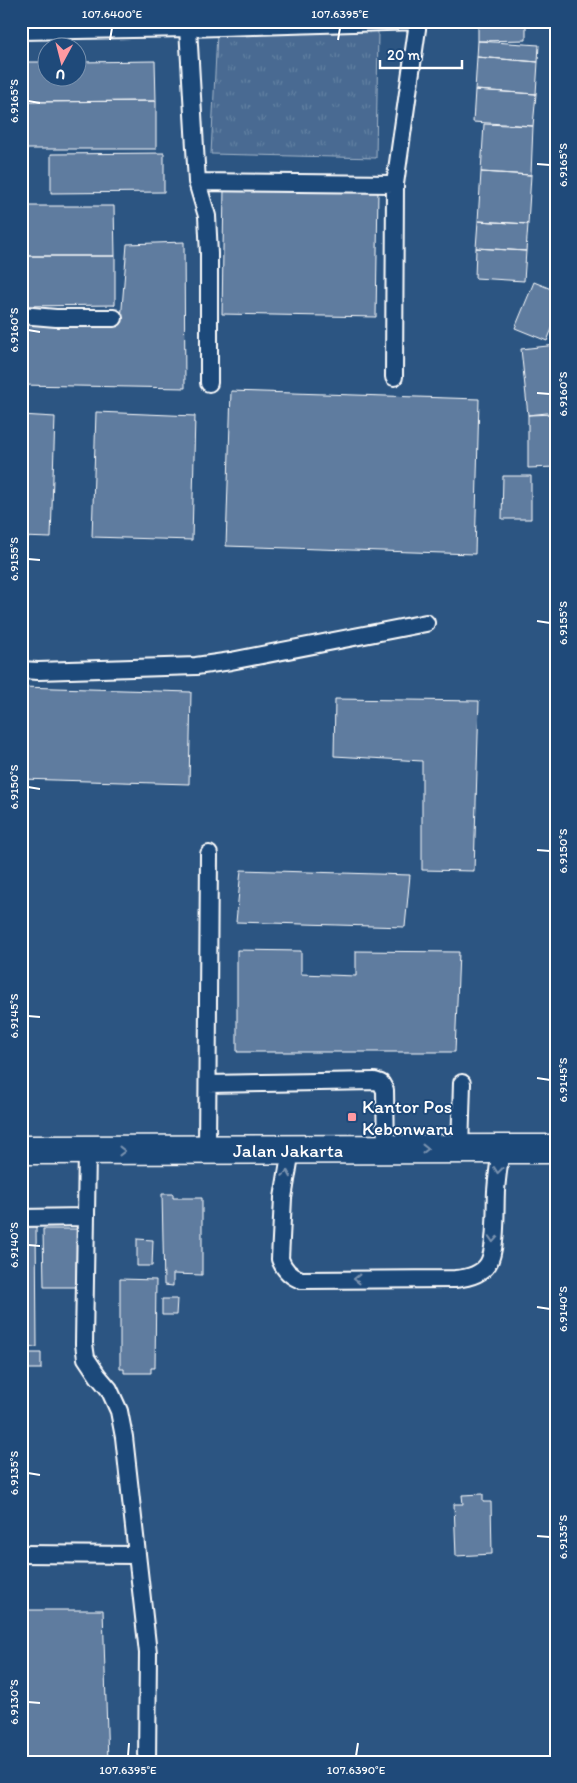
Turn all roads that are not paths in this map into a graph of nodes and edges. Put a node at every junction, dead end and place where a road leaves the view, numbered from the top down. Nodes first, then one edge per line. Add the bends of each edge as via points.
1 (418, 22) edge
2 (61, 25) edge
3 (188, 28) junction
4 (21, 31) edge
5 (197, 182) junction
6 (395, 184) junction
7 (21, 316) edge
8 (114, 318) dead end
9 (394, 377) dead end
10 (210, 383) dead end
11 (426, 623) dead end
12 (21, 670) edge
13 (209, 854) dead end
14 (462, 1083) dead end
15 (208, 1084) junction
16 (460, 1149) junction
17 (501, 1149) junction
18 (556, 1149) edge
19 (21, 1150) edge
20 (207, 1150) junction
21 (291, 1150) junction
22 (386, 1150) junction
23 (87, 1151) junction
24 (86, 1217) junction
25 (21, 1218) edge
26 (21, 1554) edge
27 (136, 1555) junction
28 (147, 1762) edge

1 - 3 lane
1 - 6 lane
2 - 3 lane
2 - 4 lane
3 - 5 lane
5 - 6 lane
5 - 10 lane via 207,216
6 - 9 lane
7 - 8 lane
11 - 12 lane via 196,666
13 - 15 lane
14 - 16 lane
15 - 20 lane
15 - 22 lane via 381,1083 385,1090
16 - 17 main road, Jalan Jakarta
22 -> 16 main road, Jalan Jakarta
17 - 18 main road, Jalan Jakarta
17 -> 21 lane via 493,1256 487,1266 468,1278 302,1280 288,1273 280,1259 283,1198
19 - 23 main road, Jalan Jakarta
20 - 21 main road, Jalan Jakarta
23 -> 20 main road, Jalan Jakarta
21 - 22 main road, Jalan Jakarta
23 - 24 lane
24 - 25 lane
24 - 27 lane via 86,1358 109,1389 119,1411
26 - 27 lane
27 - 28 lane via 148,1654

